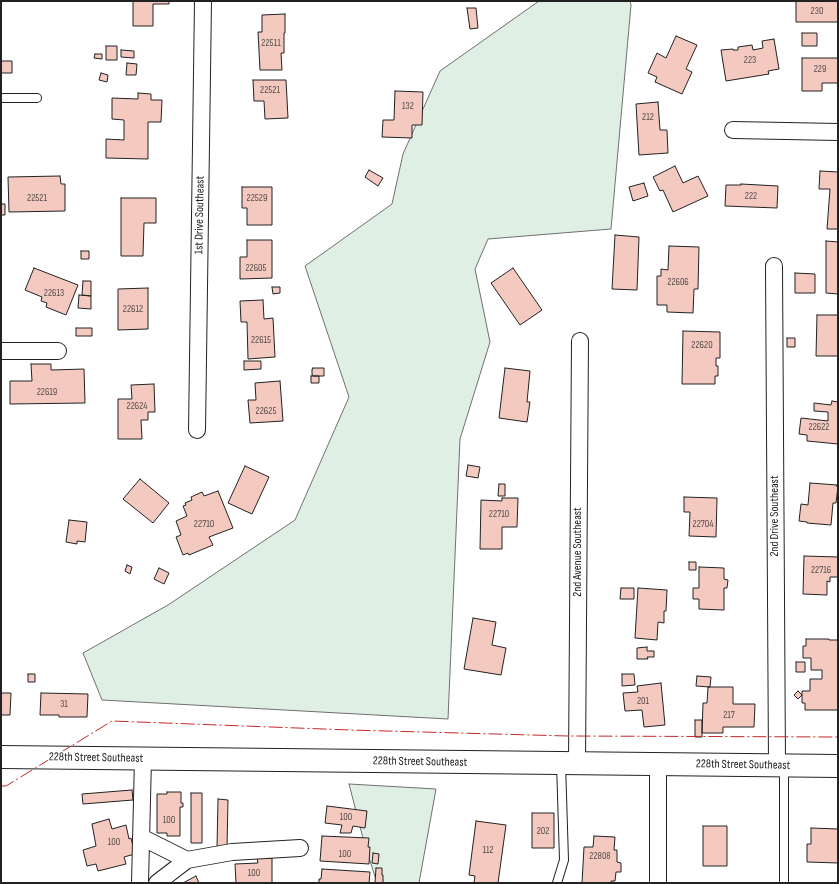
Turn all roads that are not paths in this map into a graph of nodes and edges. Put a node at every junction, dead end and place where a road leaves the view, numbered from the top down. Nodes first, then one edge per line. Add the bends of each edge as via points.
1 (203, 1) edge
2 (1, 98) edge
3 (37, 98) dead end
4 (733, 130) dead end
5 (838, 132) edge
6 (774, 266) dead end
7 (580, 341) dead end
8 (1, 351) edge
9 (58, 351) dead end
10 (197, 430) dead end
11 (1, 757) edge
12 (143, 758) junction
13 (569, 763) junction
14 (658, 764) junction
15 (780, 765) junction
16 (838, 766) edge
17 (141, 837) junction
18 (300, 848) dead end
19 (187, 860) junction
20 (140, 883) edge
21 (157, 883) edge
22 (557, 883) edge
23 (658, 883) edge
24 (784, 883) edge

1 - 10 street, 1st Drive Southeast
2 - 3 lane
4 - 5 street
6 - 15 street, 2nd Drive Southeast
7 - 13 street, 2nd Avenue Southeast
8 - 9 street
11 - 12 main road, 228th Street Southeast
12 - 13 main road, 228th Street Southeast
12 - 17 street
13 - 14 main road, 228th Street Southeast
13 - 22 lane via 564,860
14 - 15 main road, 228th Street Southeast
14 - 23 street
15 - 16 main road, 228th Street Southeast
15 - 24 lane
17 - 19 street
17 - 20 street
18 - 19 street via 232,852
19 - 21 street

